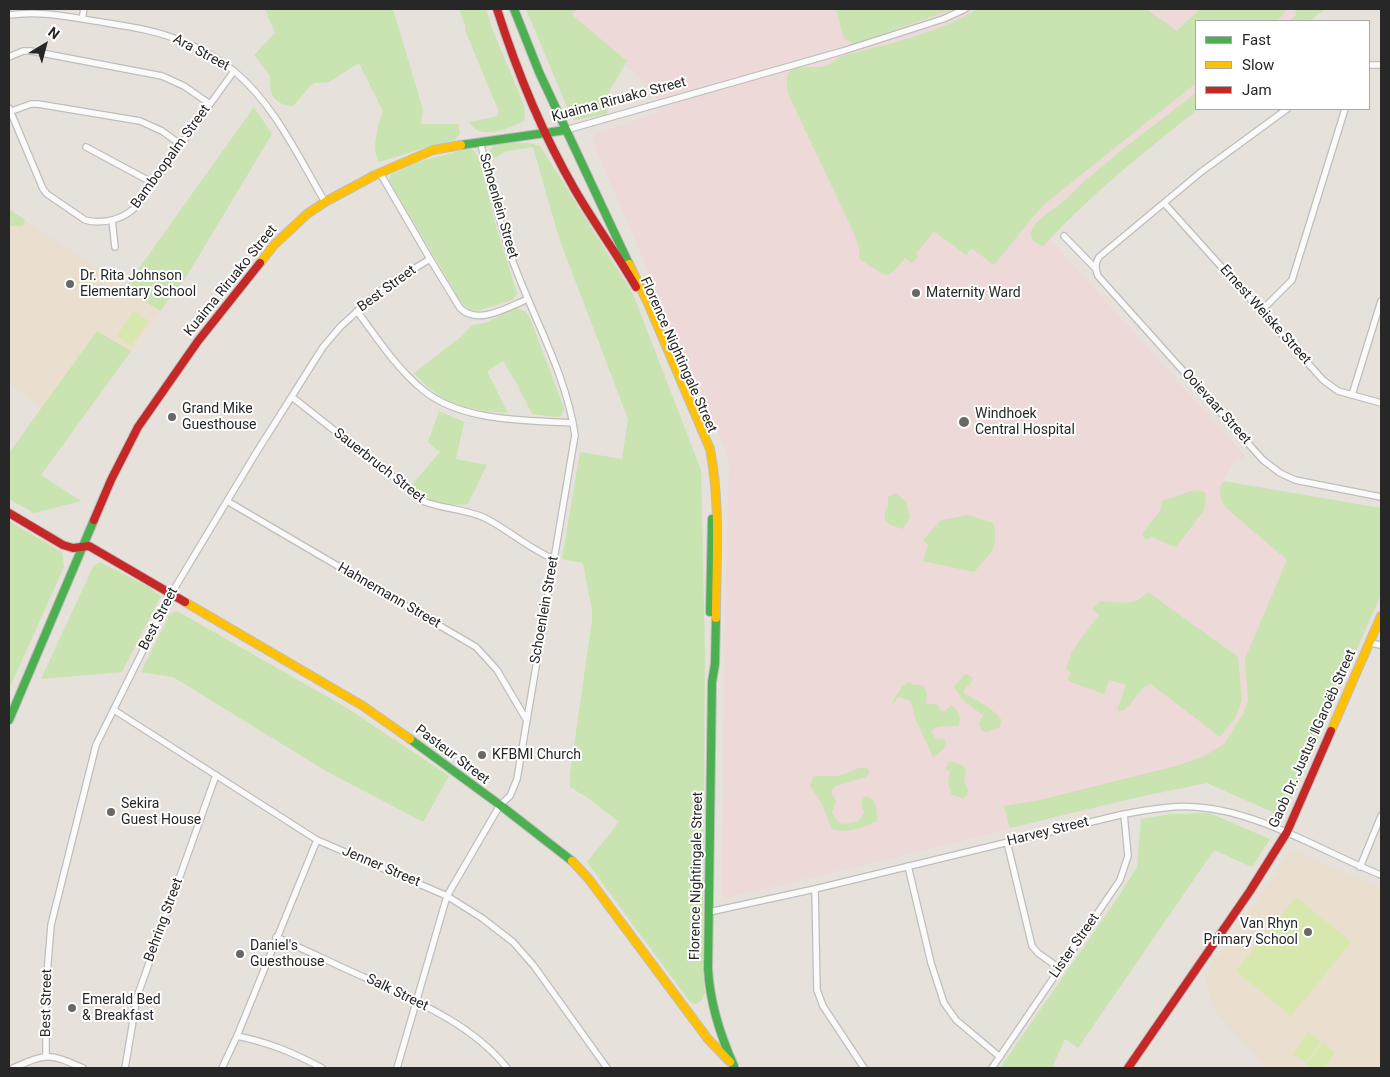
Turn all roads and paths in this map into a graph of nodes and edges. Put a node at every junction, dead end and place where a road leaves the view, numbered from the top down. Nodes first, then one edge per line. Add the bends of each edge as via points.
1 (84, 9) edge
2 (497, 9) edge
3 (514, 9) edge
4 (964, 9) edge
5 (9, 15) edge
6 (82, 19) junction
7 (9, 56) edge
8 (234, 71) junction
9 (210, 104) junction
10 (9, 110) edge
11 (1286, 110) edge
12 (1345, 110) edge
13 (566, 130) junction
14 (546, 133) junction
15 (480, 141) junction
16 (180, 144) junction
17 (86, 148) dead end
18 (380, 173) junction
19 (153, 183) junction
20 (325, 202) junction
21 (1164, 204) junction
22 (112, 220) junction
23 (1064, 236) dead end
24 (115, 247) dead end
25 (430, 259) junction
26 (1096, 269) junction
27 (528, 299) junction
28 (1381, 301) edge
29 (1262, 310) junction
30 (357, 311) junction
31 (1352, 395) junction
32 (292, 397) junction
33 (1381, 403) edge
34 (573, 423) junction
35 (1381, 497) edge
36 (226, 502) junction
37 (9, 513) edge
38 (83, 546) junction
39 (554, 559) junction
40 (171, 594) junction
41 (1381, 616) edge
42 (1369, 643) junction
43 (1381, 645) edge
44 (712, 682) junction
45 (114, 710) junction
46 (526, 719) junction
47 (9, 720) edge
48 (216, 775) junction
49 (500, 805) junction
50 (1124, 814) junction
51 (1381, 816) edge
52 (1287, 832) junction
53 (317, 840) junction
54 (1007, 842) junction
55 (908, 866) junction
56 (1360, 866) junction
57 (1381, 875) edge
58 (815, 889) junction
59 (448, 896) junction
60 (709, 912) junction
61 (276, 937) junction
62 (1059, 968) junction
63 (417, 1002) junction
64 (718, 1024) junction
65 (702, 1031) junction
66 (237, 1036) junction
67 (46, 1055) junction
68 (1000, 1057) junction
69 (735, 1067) edge
70 (14, 1068) edge
71 (83, 1068) edge
72 (125, 1068) edge
73 (222, 1068) edge
74 (322, 1068) edge
75 (397, 1068) edge
76 (507, 1068) edge
77 (607, 1068) edge
78 (864, 1068) edge
79 (992, 1068) edge
80 (1128, 1068) edge

1 - 6 street
2 - 14 main road, Florence Nightingale Street via 516,64
3 - 13 main road, Florence Nightingale Street via 538,72
4 - 13 street, Kuaima Riruako Street via 943,19 843,51
5 - 6 street, Ara Street via 38,13
6 - 8 street, Ara Street via 175,38
7 - 9 street via 31,51 148,72 174,80
8 - 9 street, Bamboopalm Street
8 - 20 street, Ara Street via 261,99 278,123
9 - 16 street, Bamboopalm Street
10 - 16 street via 38,104 140,121
10 - 22 street, Bamboopalm Street via 47,194 90,222
11 - 21 street
12 - 29 street via 1292,280
13 - 14 main road, Kuaima Riruako Street
13 - 44 main road, Florence Nightingale Street via 647,301 714,463 717,513
14 - 15 main road, Kuaima Riruako Street
14 - 44 main road, Florence Nightingale Street via 575,189 639,292 705,449 712,493
15 - 18 main road, Kuaima Riruako Street via 433,150
15 - 27 street, Schoenlein Street via 507,243
16 - 19 street, Bamboopalm Street
17 - 19 street
18 - 20 main road, Kuaima Riruako Street
18 - 25 street
19 - 22 street, Bamboopalm Street via 133,210
20 - 38 main road, Kuaima Riruako Street via 274,244 150,407 129,443
21 - 26 street via 1099,258
21 - 29 street, Ernest Weiske Street
22 - 24 street
23 - 26 street, Ooievaar Street
25 - 27 street via 466,314 482,316
25 - 30 street, Best Street via 394,281
26 - 35 street, Ooievaar Street via 1098,276 1263,460 1295,480
27 - 34 street, Schoenlein Street via 561,380
28 - 31 street
29 - 31 street, Ernest Weiske Street via 1323,380 1333,388
30 - 32 street, Best Street via 323,347
30 - 34 street via 410,378 444,404 471,413
31 - 33 street, Ernest Weiske Street
32 - 36 street, Best Street
32 - 39 street, Sauerbruch Street via 425,502 484,518
34 - 39 street, Schoenlein Street via 575,435
36 - 40 street, Best Street
36 - 46 street, Hahnemann Street via 476,647 497,670
37 - 38 main road, Pasteur Street via 63,545
38 - 40 main road, Pasteur Street via 89,546
38 - 47 main road, Kuaima Riruako Street
39 - 46 street, Schoenlein Street
40 - 45 street, Best Street
40 - 49 main road, Pasteur Street via 362,706
41 - 42 main road, Gaob Dr. Justus ǁGaroëb Street
42 - 43 street
42 - 52 main road, Gaob Dr. Justus ǁGaroëb Street
44 - 60 main road, Florence Nightingale Street
45 - 48 street, Jenner Street
45 - 67 street, Best Street via 96,745 51,925
46 - 49 street, Schoenlein Street via 517,779 510,796
48 - 53 street, Jenner Street
48 - 72 street, Behring Street via 138,997
49 - 59 street, Schoenlein Street
49 - 65 main road, Pasteur Street via 580,869
50 - 52 street, Harvey Street via 1172,806 1214,808
50 - 54 street, Harvey Street
50 - 62 street, Lister Street via 1127,864
51 - 56 street
52 - 56 street, Harvey Street
52 - 80 main road, Gaob Dr. Justus ǁGaroëb Street
53 - 59 street, Jenner Street
53 - 61 street
54 - 55 street, Harvey Street
54 - 62 street via 1032,946
55 - 58 street, Harvey Street
55 - 68 street via 931,964 944,1003 956,1020
56 - 57 street, Harvey Street
58 - 60 street, Harvey Street
58 - 78 street via 816,990
59 - 63 street, Schoenlein Street
59 - 77 street, Jenner Street via 514,942
60 - 64 main road, Florence Nightingale Street via 708,982
61 - 63 street, Salk Street
61 - 66 street
62 - 68 street, Lister Street
63 - 75 street, Schoenlein Street
63 - 76 street, Salk Street via 464,1030
64 - 65 main road via 712,1034
64 - 69 main road, Florence Nightingale Street
65 - 69 main road, Pasteur Street
66 - 73 street
66 - 74 street via 267,1042
67 - 70 street
67 - 71 street
68 - 79 street, Lister Street

